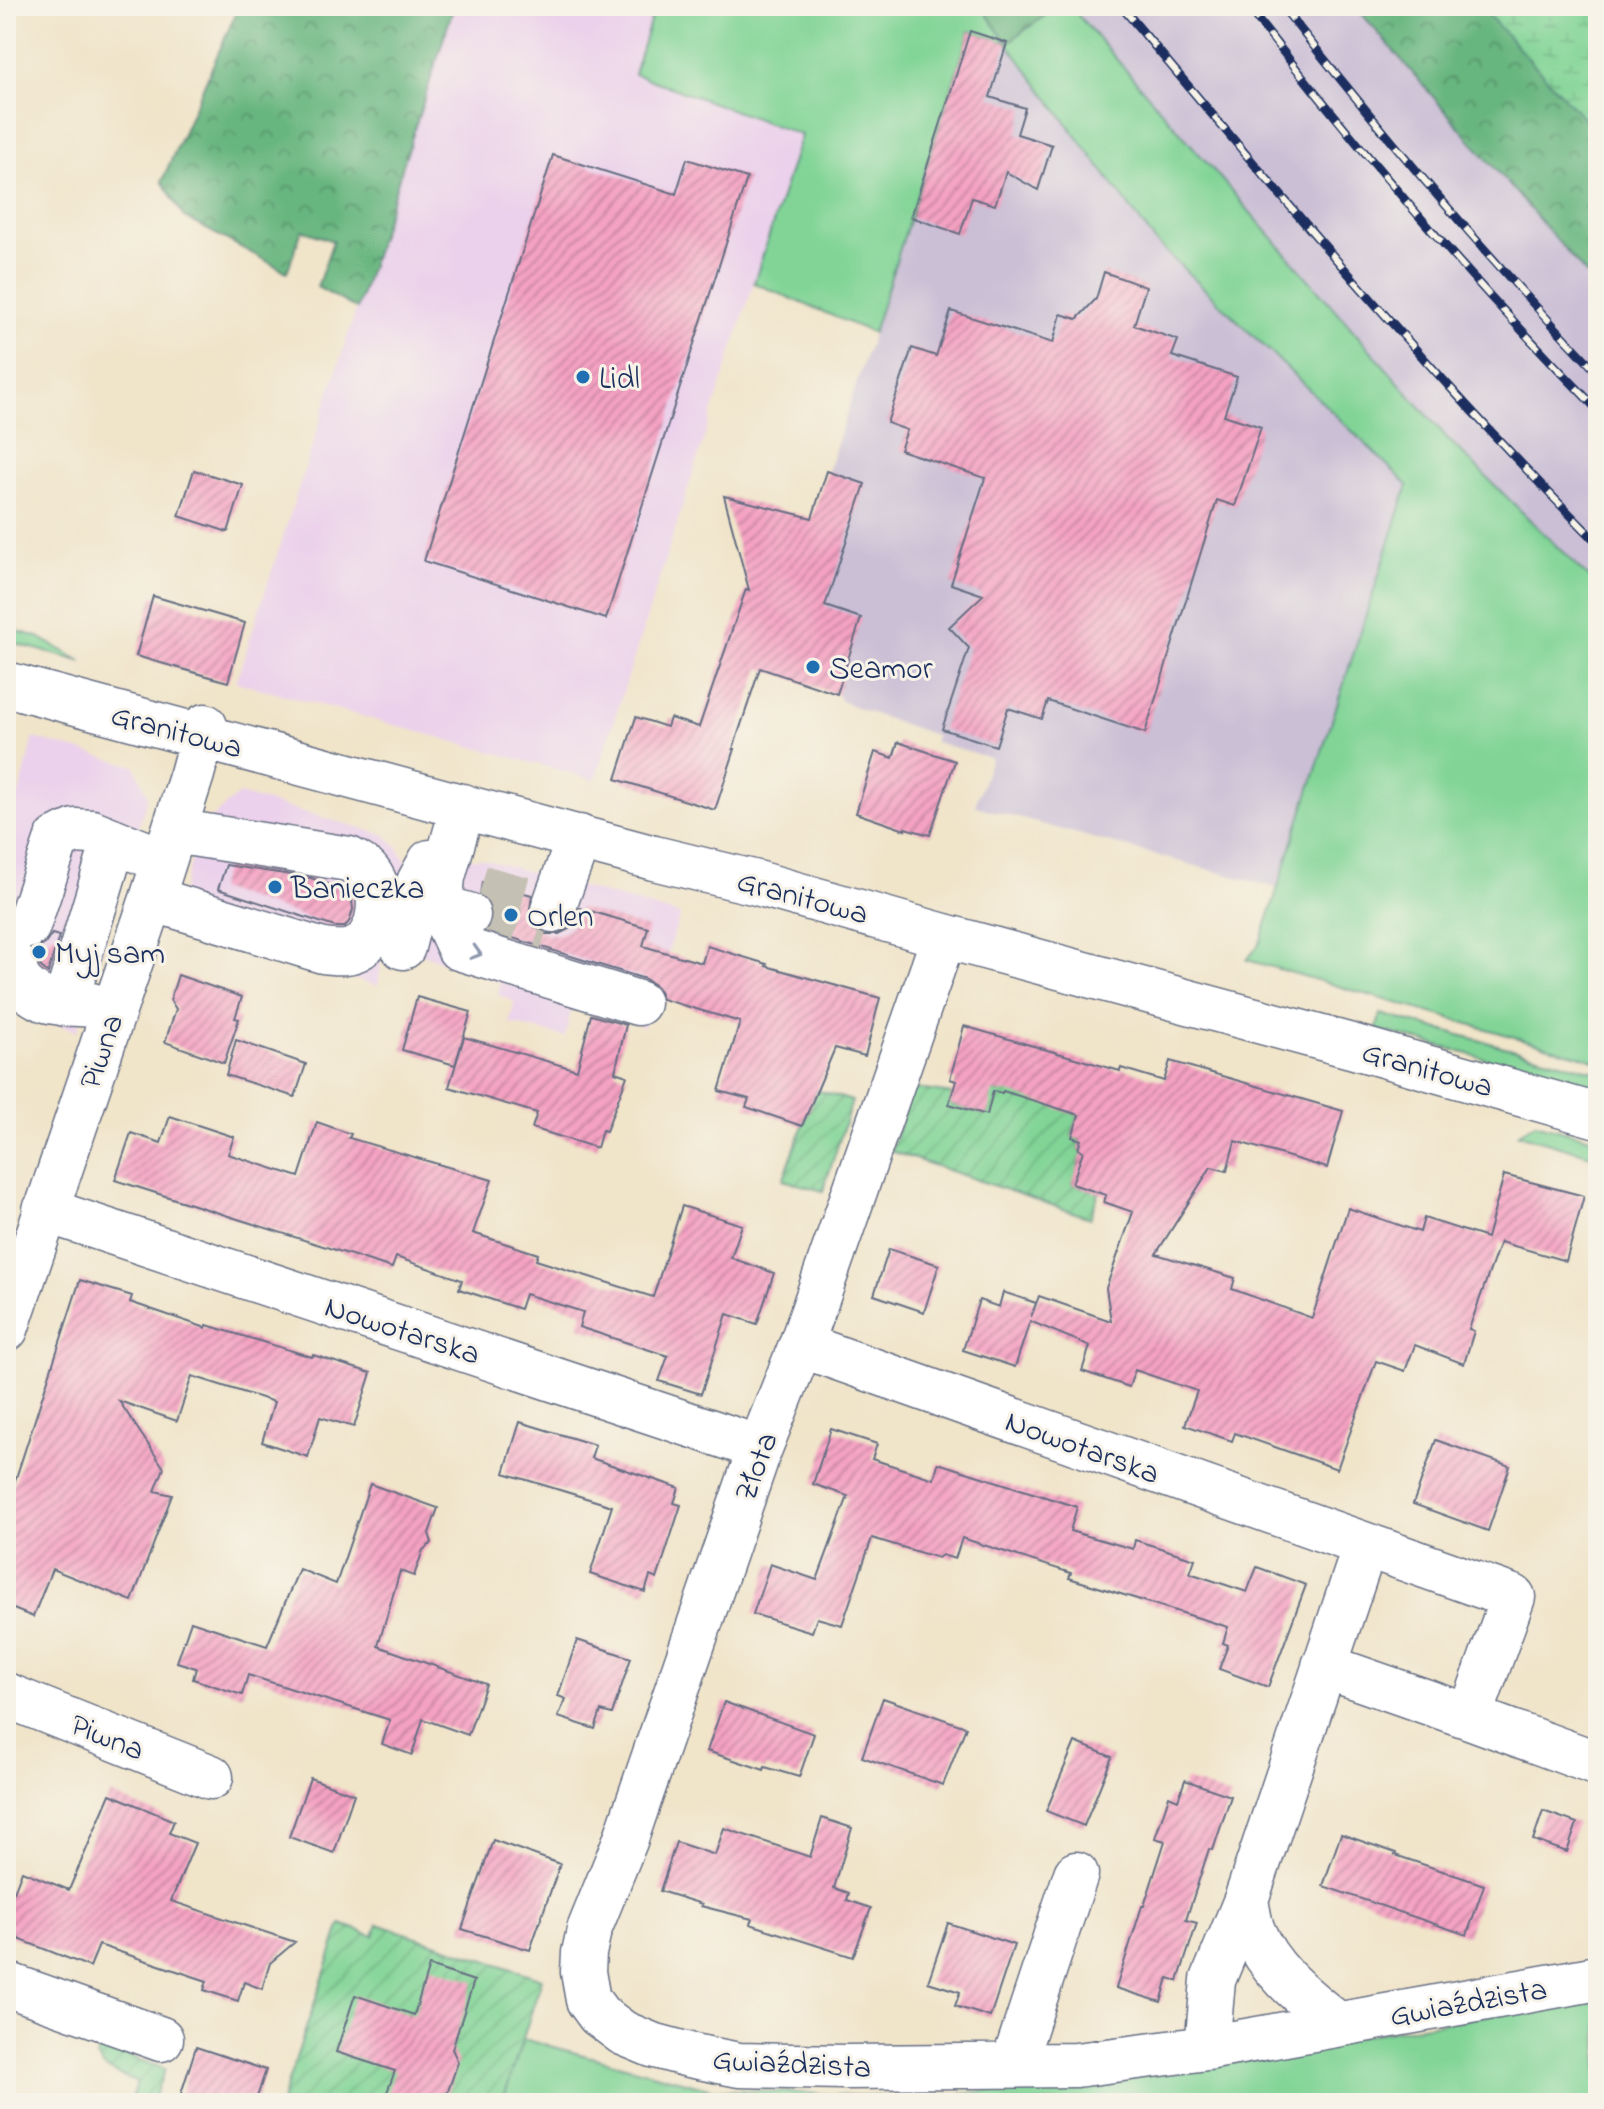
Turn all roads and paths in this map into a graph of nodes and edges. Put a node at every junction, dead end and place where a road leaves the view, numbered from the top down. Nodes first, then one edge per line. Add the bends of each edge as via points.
1 (6, 684) edge
2 (204, 731) junction
3 (579, 837) junction
4 (114, 841) junction
5 (163, 864) junction
6 (459, 873) junction
7 (545, 926) junction
8 (944, 936) junction
9 (403, 947) dead end
10 (638, 1003) dead end
11 (65, 1004) junction
12 (113, 1013) junction
13 (1598, 1116) edge
14 (45, 1210) junction
15 (6, 1329) edge
16 (801, 1345) junction
17 (760, 1448) junction
18 (1365, 1546) junction
19 (1324, 1666) junction
20 (6, 1695) edge
21 (1470, 1717) junction
22 (1598, 1764) edge
23 (211, 1777) dead end
24 (1076, 1874) dead end
25 (1246, 1900) junction
26 (1598, 1978) edge
27 (6, 1984) edge
28 (588, 2000) joint
29 (1337, 2024) junction
30 (161, 2039) dead end
31 (1207, 2048) junction
32 (1013, 2065) junction

1 - 2 street, Granitowa
2 - 5 street, Piwna
2 - 6 street, Granitowa
3 - 6 street, Granitowa
3 - 7 street
3 - 8 street, Granitowa
4 - 5 street
4 - 11 street
4 - 11 street via 75,831 57,839 14,968 35,996
5 - 12 street, Piwna
6 -> 7 street via 459,948
6 - 9 street via 435,856 419,882
7 - 10 street
8 - 13 street, Granitowa
8 - 16 street, Złota
11 - 12 street
12 - 14 street, Piwna
14 - 15 street, Piwna
14 - 17 street, Nowotarska
16 - 17 street, Złota
16 - 18 street, Nowotarska
17 - 28 street, Złota via 625,1841 589,1930 583,1972
18 - 19 street
18 - 21 street, Nowotarska via 1513,1597
19 - 21 street
19 - 25 street
20 - 23 street, Piwna
21 - 22 street
24 - 32 street
25 - 29 street via 1252,1930 1272,1962 1288,1983
25 - 31 street via 1213,1980
26 - 29 street, Gwiaździsta
27 - 30 street
28 - 32 street, Gwiaździsta via 623,2033 739,2065
29 - 31 street, Gwiaździsta
31 - 32 street, Gwiaździsta via 1076,2065

